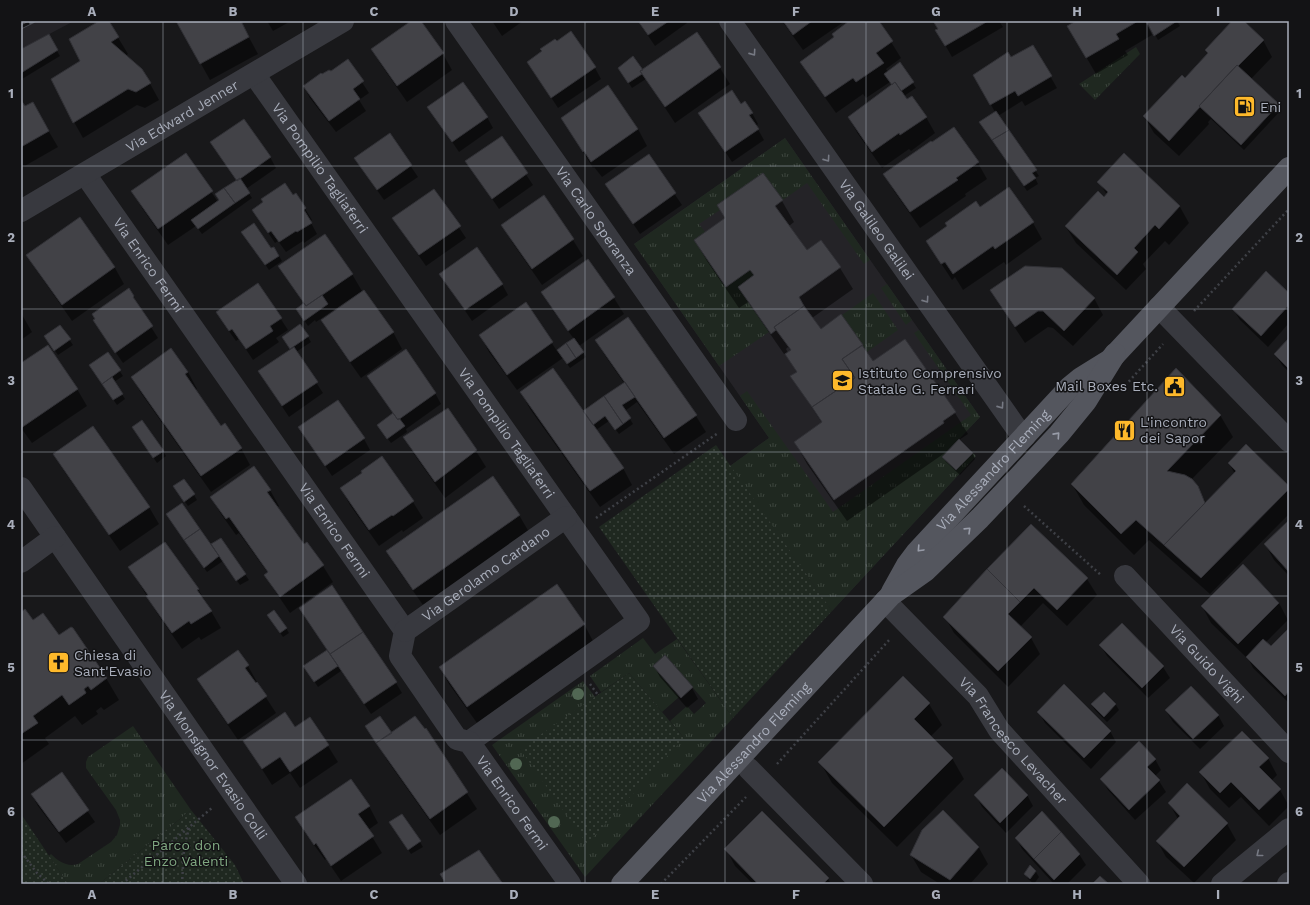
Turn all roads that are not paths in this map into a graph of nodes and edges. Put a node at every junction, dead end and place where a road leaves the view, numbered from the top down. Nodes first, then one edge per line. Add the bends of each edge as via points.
1 (343, 21) edge
2 (456, 21) edge
3 (730, 21) edge
4 (254, 74) junction
5 (1289, 168) edge
6 (85, 174) junction
7 (21, 211) edge
8 (1159, 307) junction
9 (1115, 354) junction
10 (736, 420) road end
11 (1025, 436) junction
12 (1289, 441) edge
13 (21, 488) edge
14 (571, 524) junction
15 (55, 537) junction
16 (21, 562) edge
17 (1125, 576) road end
18 (885, 601) junction
19 (405, 631) junction
20 (469, 742) junction
21 (1289, 752) edge
22 (749, 769) dead end
23 (1289, 829) edge
24 (296, 884) edge
25 (570, 884) edge
26 (622, 884) edge
27 (862, 884) edge
28 (1139, 884) edge
29 (1222, 884) edge

1 - 4 street, Via Edward Jenner
2 - 10 street, Via Carlo Speranza
3 -> 11 street, Via Galileo Galilei via 1012,422
4 - 6 street, Via Edward Jenner
4 - 14 street, Via Pompilio Tagliaferri
5 - 8 main road, Via Alessandro Fleming
6 - 7 street, Via Edward Jenner
6 - 19 street, Via Enrico Fermi
8 - 9 main road, Via Alessandro Fleming
8 - 12 street
9 - 11 main road, Via Alessandro Fleming via 1105,364 1075,382
18 -> 9 main road, Via Alessandro Fleming via 925,571 980,518 1059,434 1086,401
11 -> 18 main road, Via Alessandro Fleming via 916,554
13 - 15 street, Via Monsignor Evasio Colli
14 - 19 street, Via Gerolamo Cardano
14 - 20 street, Via Pompilio Tagliaferri via 640,621
15 - 16 street
15 - 24 street, Via Monsignor Evasio Colli
17 - 21 street, Via Guido Vighi
18 - 26 main road, Via Alessandro Fleming
18 - 28 street, Via Francesco Levacher via 978,696 999,730
19 - 20 street, Via Enrico Fermi via 400,656 457,739
20 - 25 street, Via Enrico Fermi
22 - 27 street
23 -> 29 street

